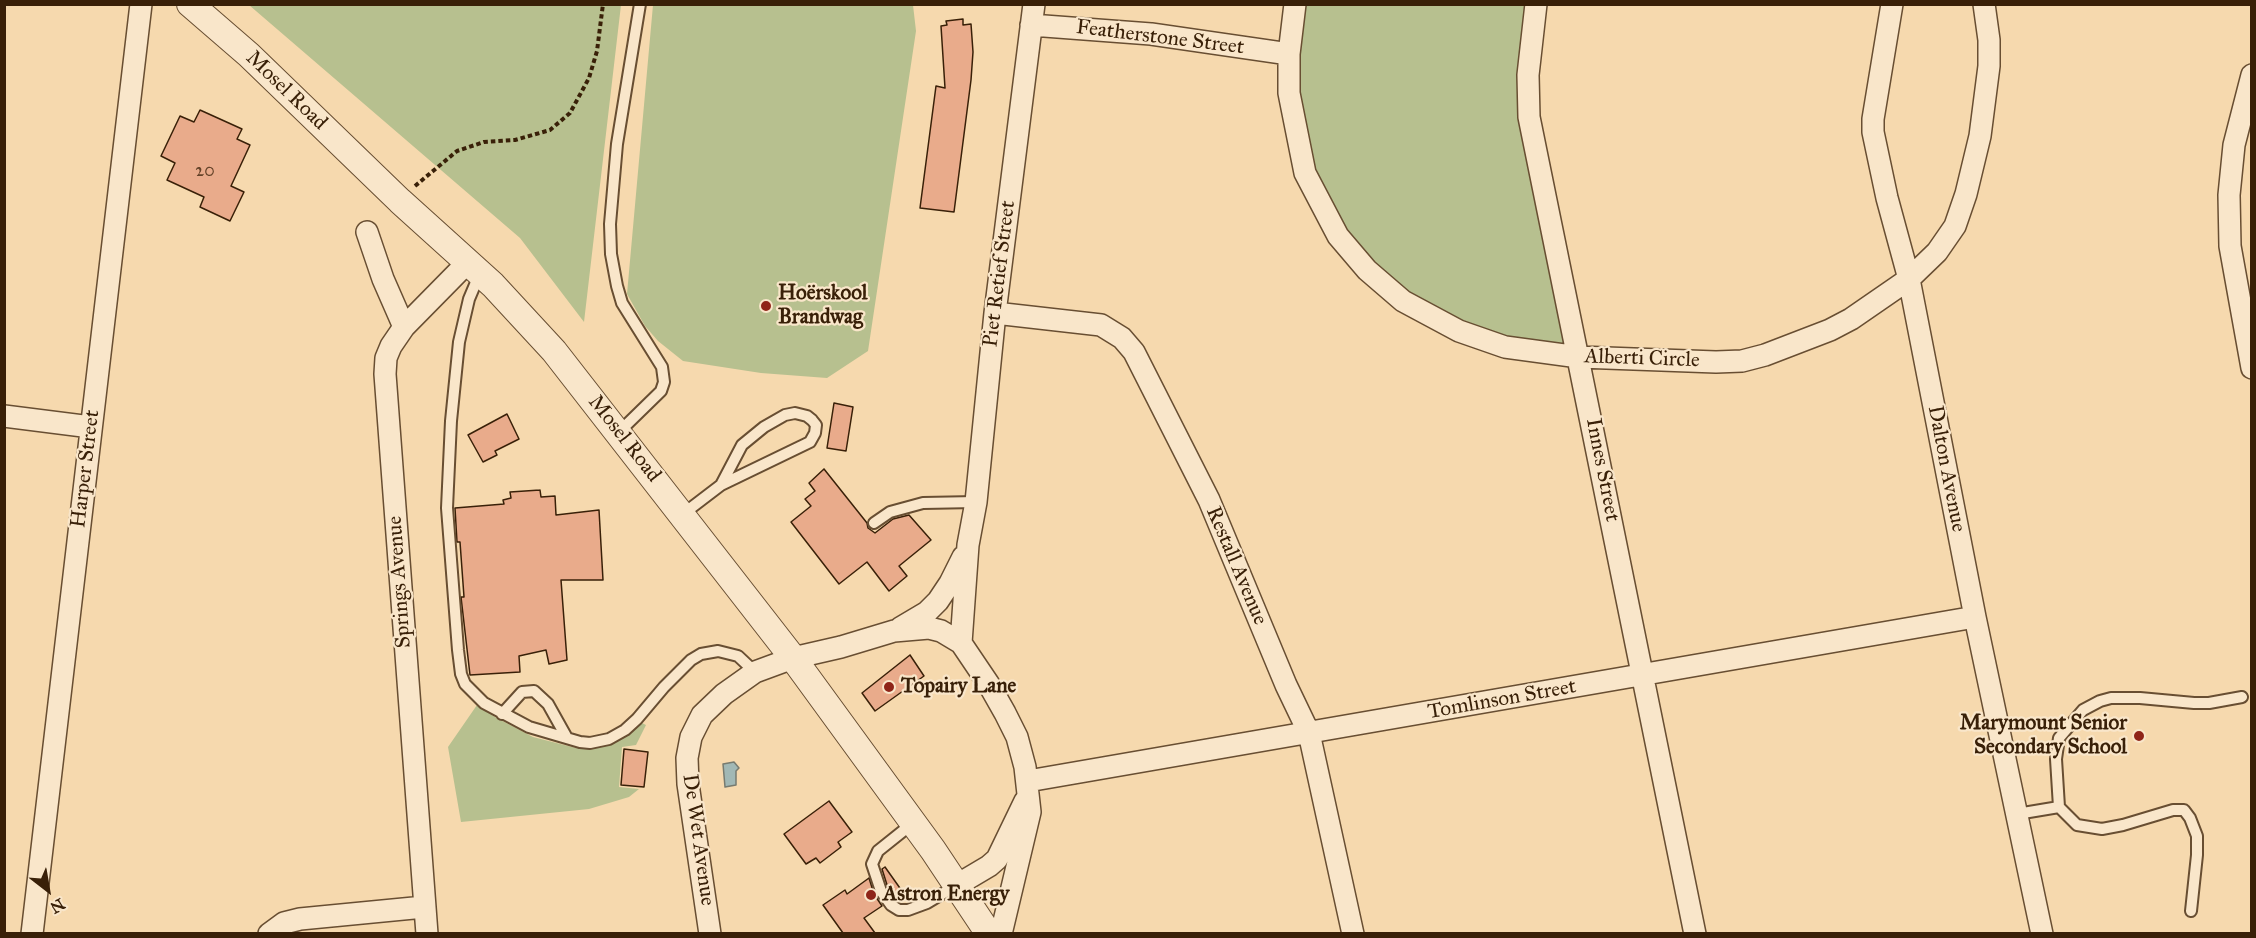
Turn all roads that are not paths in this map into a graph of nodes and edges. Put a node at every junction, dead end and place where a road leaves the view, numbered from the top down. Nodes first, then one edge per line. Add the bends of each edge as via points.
1 (141, 4) edge
2 (190, 4) edge
3 (640, 4) edge
4 (1295, 4) edge
5 (1536, 4) edge
6 (1892, 4) edge
7 (1984, 4) edge
8 (1032, 15) edge
9 (1289, 54) junction
10 (2252, 75) edge
11 (367, 232) dead end
12 (474, 267) junction
13 (1909, 279) junction
14 (995, 313) junction
15 (404, 327) junction
16 (1579, 357) junction
17 (2252, 368) edge
18 (4, 416) edge
19 (91, 427) junction
20 (618, 432) junction
21 (721, 485) junction
22 (976, 502) junction
23 (683, 514) junction
24 (874, 523) dead end
25 (968, 544) junction
26 (1975, 617) junction
27 (894, 631) junction
28 (961, 643) junction
29 (793, 658) junction
30 (754, 672) junction
31 (1643, 675) junction
32 (2242, 697) dead end
33 (502, 714) junction
34 (1309, 733) junction
35 (567, 738) junction
36 (1029, 789) junction
37 (2059, 807) junction
38 (2017, 814) junction
39 (913, 823) junction
40 (957, 885) junction
41 (424, 907) junction
42 (2191, 911) dead end
43 (32, 933) edge
44 (269, 933) edge
45 (427, 933) edge
46 (710, 933) edge
47 (989, 933) edge
48 (1001, 933) edge
49 (1353, 933) edge
50 (1695, 933) edge
51 (2042, 933) edge

1 - 19 street, Harper Street
2 - 12 street, Mosel Road
3 - 20 lane via 618,144 611,254 622,303 662,366 664,382 661,391
4 - 9 street, Alberti Circle
5 - 16 street, Innes Street via 1528,75 1529,117
6 - 13 street, Dalton Avenue via 1873,127
7 - 13 street, Alberti Circle via 1989,40 1988,85 1966,194 1955,226 1937,252
8 - 9 street, Featherstone Street
8 - 14 street, Piet Retief Street
9 - 16 street, Alberti Circle via 1289,93 1305,173 1338,236 1367,270 1403,301 1460,331 1505,347
10 - 17 street via 2236,134 2229,195 2230,246
11 - 15 street
12 - 15 street, Springs Avenue
12 - 20 street, Mosel Road via 524,316
12 - 33 lane via 459,342 447,508 461,674 471,692
13 - 16 street, Alberti Circle via 1851,319 1801,342 1749,359 1716,362
13 - 26 street, Dalton Avenue
14 - 22 street, Piet Retief Street
14 - 34 street, Restall Avenue via 1101,325 1122,338 1134,352 1209,500
15 - 41 street, Springs Avenue via 386,358 385,374
16 - 31 street, Innes Street
18 - 19 street
19 - 43 street, Harper Street
20 - 23 street, Mosel Road
21 - 21 lane via 810,442 816,425 795,413 764,427 742,445
21 - 23 lane
22 - 24 lane via 923,503 890,512
22 - 25 street, Piet Retief Street
23 - 29 street, Mosel Road
25 - 27 street, Piet Retief Street via 938,601
25 - 28 street, Piet Retief Street
26 - 31 street, Tomlinson Street
26 - 38 street, Dalton Avenue
27 - 28 street, Piet Retief Street via 929,628
27 - 29 street, Piet Retief Street
28 - 36 street, Piet Retief Street via 1017,737
29 - 30 street, De Wet Avenue
29 - 39 street, Mosel Road
30 - 35 lane via 738,656 718,651 700,654 625,730 600,742
30 - 46 street, De Wet Avenue via 702,715 691,737 687,758
31 - 34 street, Tomlinson Street
31 - 50 street, Innes Street
32 - 37 lane via 2209,703 2111,698 2083,710 2060,738 2056,759
33 - 35 lane
33 - 35 lane via 522,692 534,691 548,704
34 - 36 street, Tomlinson Street
34 - 49 street, Restall Avenue
36 - 40 street via 997,859
36 - 48 street, Piet Retief Street via 1026,833
37 - 38 lane
37 - 42 lane via 2077,825 2102,829 2184,810 2197,836
38 - 51 street, Dalton Avenue
39 - 40 street, Mosel Road
39 - 40 lane via 873,859 881,891 899,910 927,903
40 - 47 street, Mosel Road
41 - 44 street via 300,919
41 - 45 street, Springs Avenue

